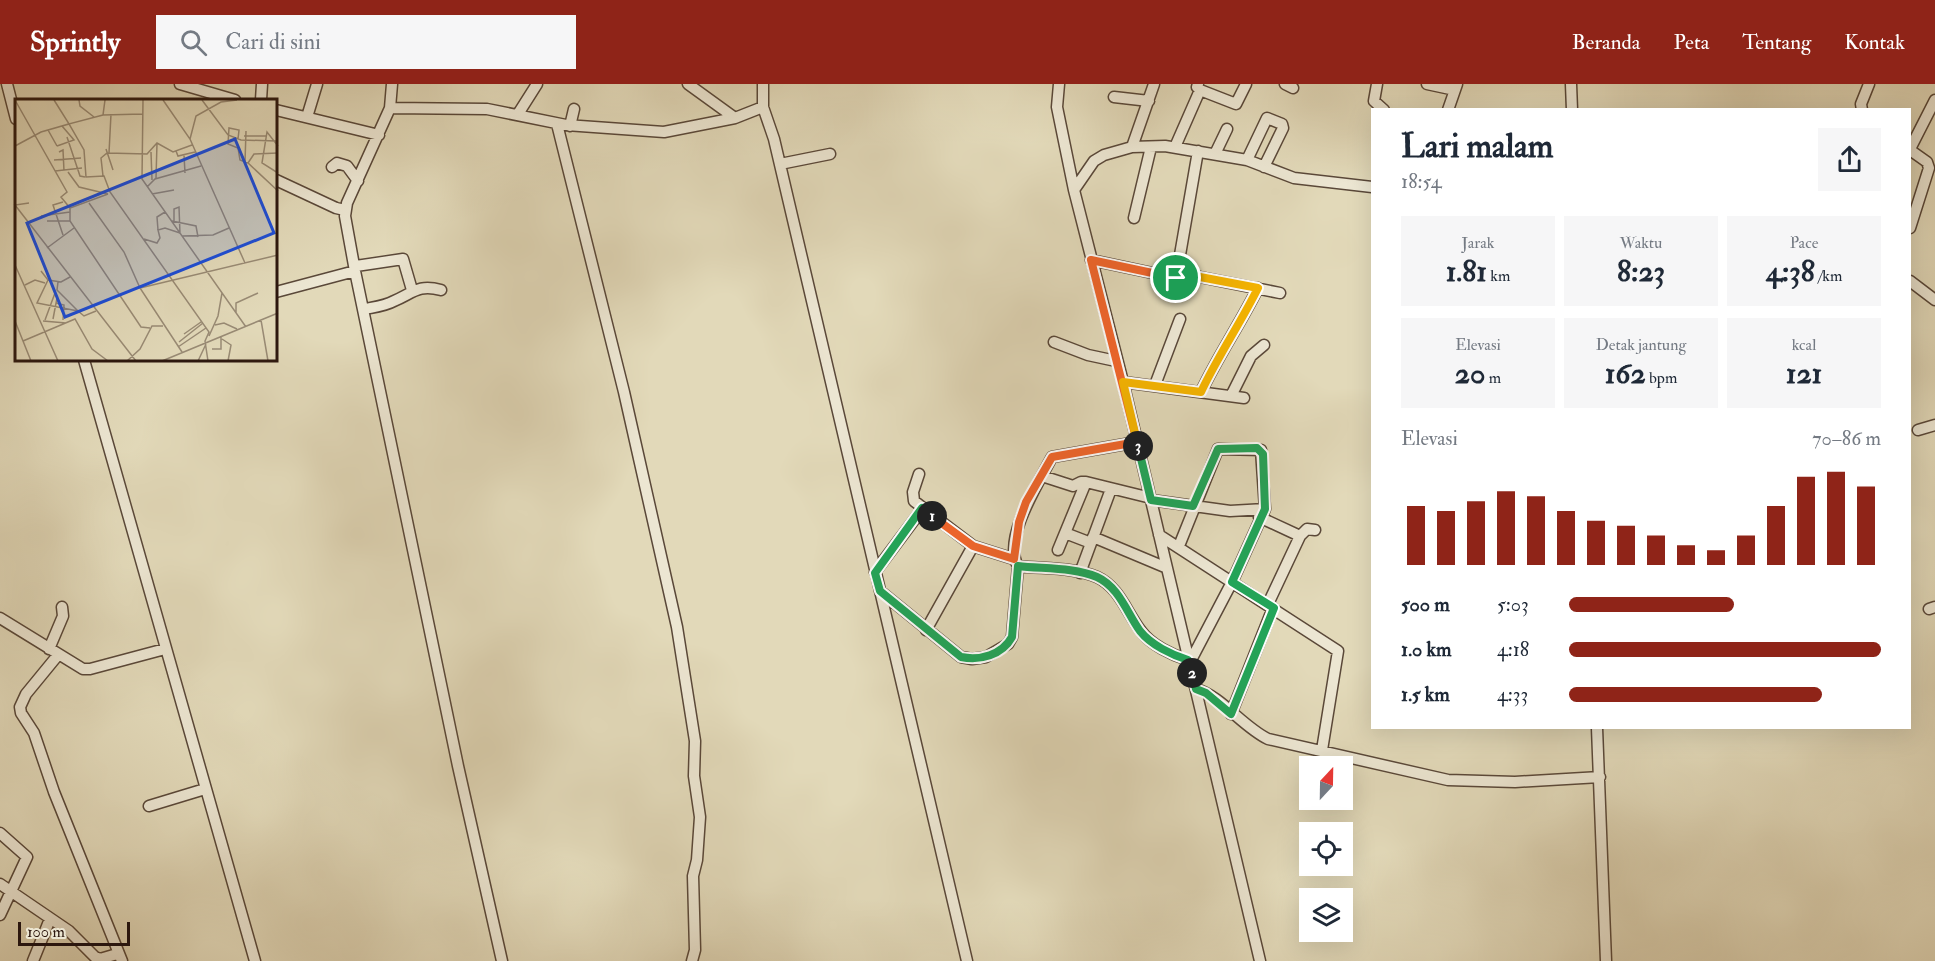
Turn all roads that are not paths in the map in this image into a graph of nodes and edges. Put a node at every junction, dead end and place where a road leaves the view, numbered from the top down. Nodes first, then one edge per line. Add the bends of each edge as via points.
1 (7, 84) edge
2 (180, 84) edge
3 (262, 84) edge
4 (317, 84) edge
5 (392, 84) edge
6 (537, 84) edge
7 (763, 84) edge
8 (1059, 84) edge
9 (1154, 84) edge
10 (1246, 84) edge
11 (1377, 84) edge
12 (1427, 84) edge
13 (1571, 84) edge
14 (1869, 84) edge
15 (693, 86) edge
16 (1199, 87) edge
17 (1456, 87) edge
18 (1114, 97) dead end
19 (232, 99) edge
20 (261, 99) edge
21 (1935, 100) edge
22 (1149, 101) junction
23 (763, 107) junction
24 (390, 108) junction
25 (1382, 108) edge
26 (1449, 108) edge
27 (1572, 108) edge
28 (1862, 108) edge
29 (574, 109) dead end
30 (278, 110) edge
31 (518, 114) junction
32 (15, 115) edge
33 (307, 117) junction
34 (735, 118) junction
35 (557, 124) junction
36 (570, 126) junction
37 (1227, 129) dead end
38 (379, 135) junction
39 (1132, 147) junction
40 (1151, 147) junction
41 (1175, 147) junction
42 (1911, 147) edge
43 (1911, 150) edge
44 (1198, 151) junction
45 (830, 154) dead end
46 (1215, 154) junction
47 (1247, 160) junction
48 (1931, 163) edge
49 (780, 164) junction
50 (332, 167) dead end
51 (1264, 167) junction
52 (278, 181) edge
53 (358, 181) junction
54 (1371, 187) edge
55 (1074, 190) junction
56 (345, 210) junction
57 (1134, 218) dead end
58 (1911, 221) edge
59 (1091, 260) junction
60 (356, 269) junction
61 (1176, 278) junction
62 (1911, 282) edge
63 (1258, 288) junction
64 (278, 290) edge
65 (412, 290) junction
66 (441, 290) dead end
67 (1280, 293) dead end
68 (1935, 300) edge
69 (365, 309) junction
70 (1180, 319) dead end
71 (1054, 342) dead end
72 (1264, 345) dead end
73 (1116, 361) junction
74 (85, 362) edge
75 (1123, 382) junction
76 (1155, 385) junction
77 (1201, 392) junction
78 (1232, 396) junction
79 (1244, 398) dead end
80 (1935, 425) edge
81 (1918, 430) dead end
82 (1137, 442) junction
83 (919, 474) dead end
84 (1042, 476) junction
85 (1086, 483) junction
86 (1111, 489) junction
87 (1151, 499) junction
88 (1193, 506) junction
89 (922, 508) junction
90 (1262, 513) junction
91 (1315, 530) dead end
92 (1065, 533) junction
93 (1159, 535) junction
94 (1300, 536) junction
95 (1092, 540) junction
96 (973, 546) junction
97 (1179, 546) junction
98 (1058, 550) dead end
99 (1016, 562) junction
100 (1167, 568) junction
101 (875, 573) junction
102 (1080, 573) junction
103 (1232, 582) junction
104 (880, 591) junction
105 (1271, 606) junction
106 (62, 607) dead end
107 (0, 618) edge
108 (926, 630) junction
109 (165, 650) junction
110 (53, 652) junction
111 (1189, 662) junction
112 (1196, 689) junction
113 (1231, 714) junction
114 (1597, 729) edge
115 (1322, 750) junction
116 (1600, 777) junction
117 (205, 789) junction
118 (149, 806) dead end
119 (0, 833) edge
120 (0, 884) edge
121 (11, 892) junction
122 (0, 915) edge
123 (50, 919) junction
124 (117, 957) edge
125 (33, 961) edge
126 (255, 961) edge
127 (502, 961) edge
128 (692, 961) edge
129 (967, 961) edge
130 (1260, 961) edge
131 (1606, 961) edge

1 - 32 street
2 - 19 street
3 - 20 street
4 - 33 street
5 - 24 street
6 - 31 street
7 - 23 street
8 - 55 street via 1056,107
9 - 22 street
10 - 16 street via 1236,104
11 - 25 street via 1374,102
12 - 17 street
13 - 27 street
14 - 28 street
15 - 34 street
16 - 41 street
17 - 26 street
18 - 22 street
21 - 42 street
22 - 39 street
23 - 34 street
23 - 49 street
24 - 31 street via 488,109
24 - 38 street
29 - 36 street
30 - 33 street
31 - 35 street
33 - 38 street
34 - 36 street via 664,132
35 - 36 street
35 - 128 street via 677,627 695,741 694,776 700,817 693,876
37 - 46 street
38 - 53 street
39 - 40 street
39 - 55 street via 1094,161
40 - 41 street
40 - 57 street
41 - 44 street
43 - 48 street
44 - 46 street
44 - 61 street
45 - 49 street
46 - 47 street
47 - 51 street
47 - 51 street via 1267,118 1282,124
48 - 58 street
49 - 101 street
50 - 53 street via 337,163 347,166
51 - 54 street via 1294,178
52 - 56 street
53 - 56 street
55 - 59 street
56 - 60 street
59 - 61 street
59 - 73 street
60 - 64 street
60 - 65 street via 403,259
60 - 69 street
61 - 63 street via 1200,277
62 - 68 street
63 - 67 street
63 - 77 street
65 - 66 street
65 - 69 street via 387,304
69 - 127 street
70 - 76 street
71 - 73 street
72 - 78 street via 1251,356
73 - 75 street
74 - 109 street
75 - 76 street
75 - 82 street
76 - 77 street
77 - 78 street
78 - 79 street
80 - 81 street
82 - 84 street via 1052,457
82 - 87 street
83 - 89 street via 913,498
84 - 85 street via 1074,486
84 - 99 street via 1019,522
85 - 86 street
85 - 92 street
86 - 87 street
86 - 95 street
87 - 88 street
87 - 93 street
88 - 90 street
88 - 90 street via 1218,449 1257,448 1263,454
88 - 97 street
89 - 96 street
89 - 101 street
90 - 94 street
90 - 103 street
91 - 94 street via 1307,529
92 - 95 street
92 - 98 street
93 - 97 street
93 - 100 street
94 - 105 street
95 - 100 street
95 - 102 street
96 - 99 street
96 - 108 street
97 - 103 street
99 - 102 street
99 - 108 street via 1012,637 1000,650 987,657 961,657
100 - 111 street
101 - 104 street
102 - 111 street via 1097,577 1108,585 1142,633
103 - 105 street
103 - 111 street
104 - 108 street
104 - 129 street
105 - 113 street
105 - 115 street via 1338,651
106 - 110 street
107 - 110 street
109 - 110 street via 90,669 82,669
109 - 117 street
110 - 124 street via 26,694 21,713 34,734 103,909
111 - 112 street
112 - 113 street
112 - 130 street
113 - 115 street via 1268,739
114 - 116 street
115 - 116 street via 1448,780 1515,782
116 - 131 street
117 - 118 street
117 - 126 street
119 - 121 street via 27,857
120 - 121 street
121 - 122 street
121 - 123 street
123 - 124 street via 100,959
123 - 125 street

